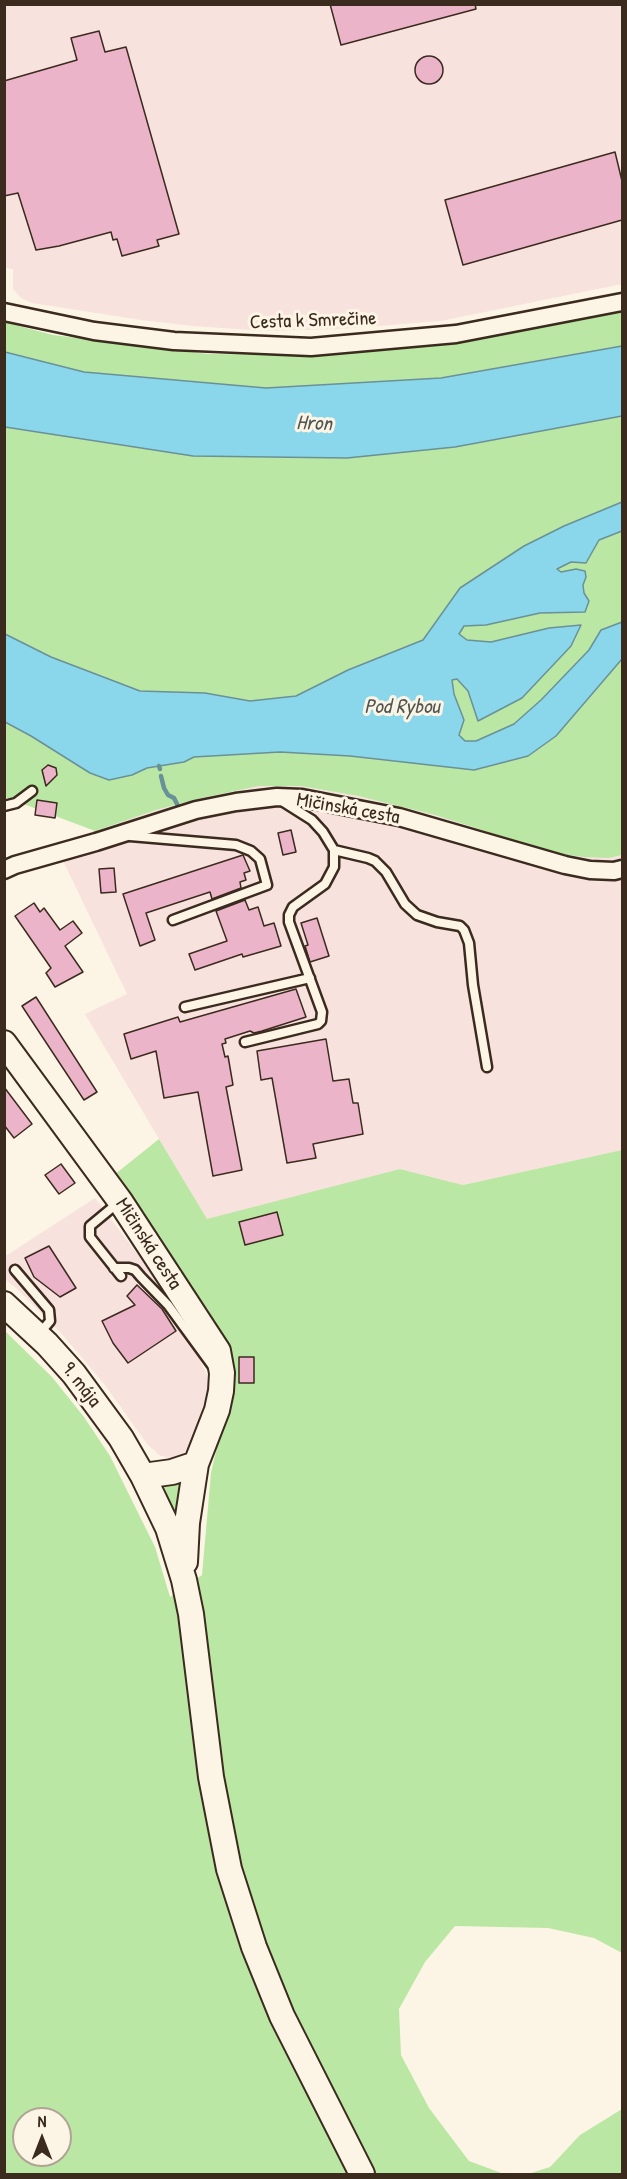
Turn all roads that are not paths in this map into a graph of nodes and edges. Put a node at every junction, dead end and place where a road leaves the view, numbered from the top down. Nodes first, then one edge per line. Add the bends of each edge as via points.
1 (622, 302) edge
2 (4, 312) edge
3 (32, 791) dead end
4 (277, 797) junction
5 (4, 806) edge
6 (120, 835) junction
7 (334, 850) junction
8 (622, 869) edge
9 (4, 870) edge
10 (173, 920) dead end
11 (310, 978) junction
12 (185, 1007) dead end
13 (245, 1042) dead end
14 (4, 1043) edge
15 (488, 1067) dead end
16 (120, 1201) junction
17 (114, 1268) junction
18 (15, 1270) dead end
19 (121, 1276) dead end
20 (4, 1304) edge
21 (39, 1335) junction
22 (222, 1381) junction
23 (196, 1464) junction
24 (143, 1476) junction
25 (184, 1580) junction
26 (362, 2175) edge

1 - 2 street, Cesta k Smrečine via 456,334 311,347 174,341 94,331
3 - 5 lane via 16,803
4 - 6 street, Mičinská cesta via 196,810
4 - 7 lane via 312,820
4 - 8 street, Mičinská cesta via 302,798 399,817 573,867
6 - 9 street, Mičinská cesta
6 - 10 lane via 236,845 260,859 267,885
7 - 11 lane via 334,867 325,884 293,907 289,915
7 - 15 lane via 375,861 417,915 464,930 470,943 473,985
11 - 12 lane
11 - 13 lane via 322,1012 318,1024
14 - 16 main road, Mičinská cesta via 68,1137
16 - 17 lane via 90,1226 90,1237
16 - 22 main road, Mičinská cesta via 218,1351
17 - 19 lane
17 - 22 lane via 135,1270 168,1305
18 - 21 lane via 49,1310 50,1321
20 - 21 main road, 9. mája
21 - 24 main road, 9. mája via 81,1383
22 - 23 main road, Mičinská cesta via 218,1410
23 - 24 main road
23 - 25 main road, Mičinská cesta
24 - 25 main road, 9. mája via 168,1528
25 - 26 main road via 196,1644 211,1777 229,1869 282,2016

